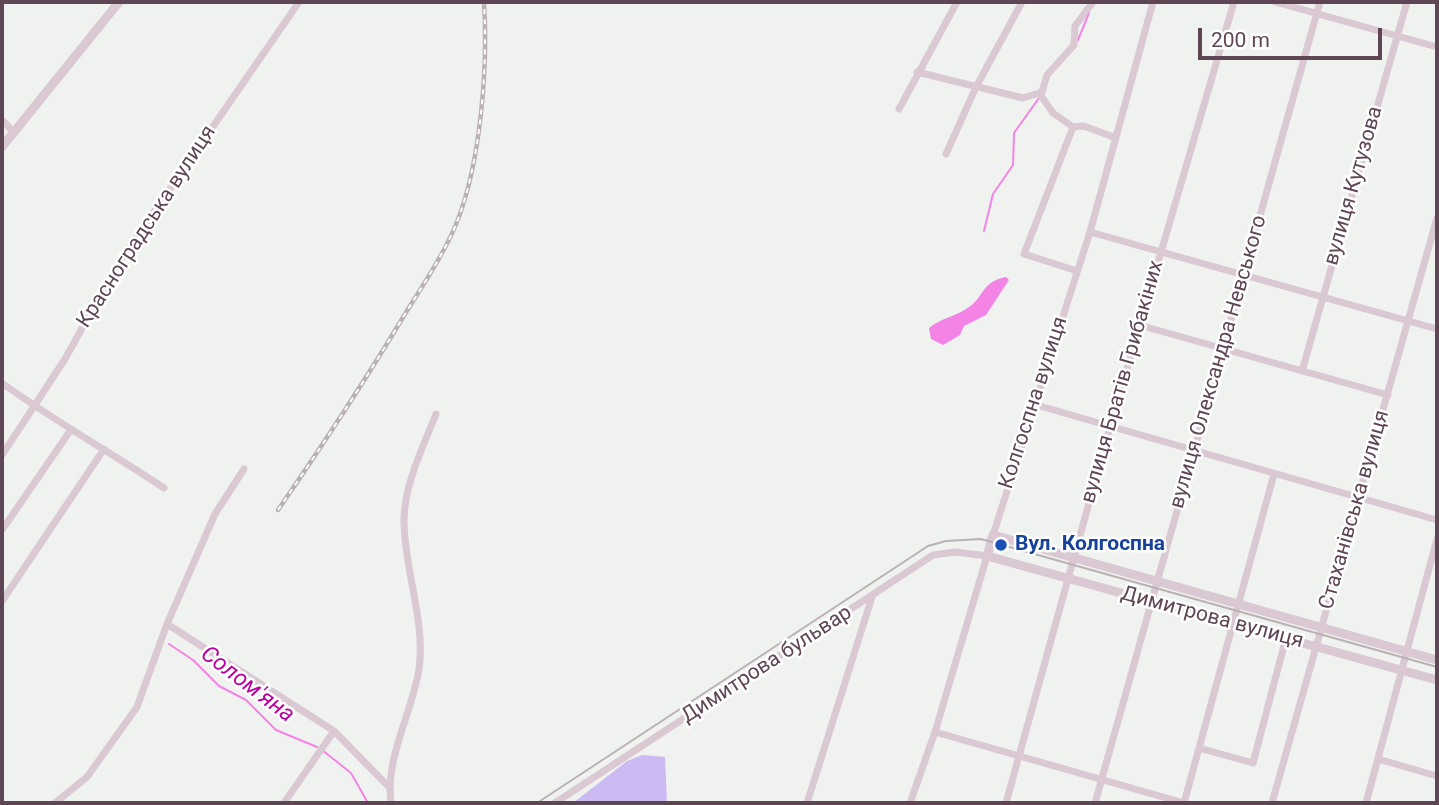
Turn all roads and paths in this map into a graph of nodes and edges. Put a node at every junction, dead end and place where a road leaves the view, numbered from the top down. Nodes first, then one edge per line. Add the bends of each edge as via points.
1 (119, 2) edge
2 (299, 2) edge
3 (957, 2) edge
4 (1022, 2) edge
5 (1093, 2) edge
6 (1153, 2) edge
7 (1234, 2) edge
8 (1275, 2) edge
9 (1320, 2) edge
10 (1407, 2) edge
11 (1317, 13) junction
12 (1397, 36) junction
13 (1437, 47) edge
14 (917, 72) junction
15 (976, 87) junction
16 (1041, 96) junction
17 (899, 109) dead end
18 (2, 120) edge
19 (1073, 127) junction
20 (14, 132) junction
21 (1116, 138) junction
22 (2, 147) edge
23 (946, 154) dead end
24 (1437, 218) edge
25 (1090, 232) junction
26 (1160, 253) junction
27 (1077, 271) junction
28 (1243, 275) junction
29 (1323, 297) junction
30 (1409, 321) junction
31 (1139, 326) junction
32 (1437, 330) edge
33 (1223, 349) junction
34 (1302, 371) junction
35 (2, 383) edge
36 (1388, 395) junction
37 (1033, 404) junction
38 (35, 407) junction
39 (436, 414) dead end
40 (1110, 427) junction
41 (70, 431) junction
42 (104, 449) junction
43 (1195, 452) junction
44 (2, 456) edge
45 (244, 469) dead end
46 (1273, 474) junction
47 (164, 488) dead end
48 (1359, 495) junction
49 (1437, 520) edge
50 (2, 530) edge
51 (993, 535) junction
52 (1437, 539) edge
53 (987, 556) junction
54 (1074, 558) junction
55 (1068, 578) junction
56 (1156, 583) junction
57 (873, 596) junction
58 (1150, 600) junction
59 (2, 601) edge
60 (1237, 604) junction
61 (1233, 623) junction
62 (167, 624) junction
63 (1321, 629) junction
64 (1286, 638) junction
65 (1316, 646) junction
66 (1407, 652) junction
67 (1437, 660) edge
68 (1402, 671) junction
69 (1437, 680) edge
70 (334, 731) junction
71 (935, 732) junction
72 (1199, 748) junction
73 (1020, 757) junction
74 (1378, 759) junction
75 (1437, 776) edge
76 (1102, 781) junction
77 (390, 787) junction
78 (55, 803) edge
79 (284, 803) edge
80 (391, 803) edge
81 (555, 803) edge
82 (807, 803) edge
83 (910, 803) edge
84 (1006, 803) edge
85 (1095, 803) edge
86 (1184, 803) edge
87 (1272, 803) edge
88 (1366, 803) edge

1 - 20 street
2 - 38 street, Красноградська вулиця via 116,267
3 - 14 street
4 - 15 street
5 - 16 street via 1075,26 1074,45 1047,75
6 - 21 street, Колгоспна вулиця
7 - 26 street, вулиця Братів Грибакіних
8 - 11 street
9 - 11 street, вулиця Олександра Невського
10 - 12 street, вулиця Кутузова
11 - 12 street
11 - 28 street, вулиця Олександра Невського
12 - 13 street
12 - 29 street, вулиця Кутузова
14 - 15 street
14 - 17 street
15 - 16 street via 1023,98
15 - 23 street
16 - 19 street via 1053,113
18 - 20 street
19 - 21 street
19 - 27 street via 1024,254
20 - 22 street
21 - 25 street, Колгоспна вулиця
24 - 30 street, Стаханівська вулиця
25 - 26 street
25 - 27 street, Колгоспна вулиця
26 - 28 street
26 - 31 street, вулиця Братів Грибакіних
27 - 37 street, Колгоспна вулиця
28 - 29 street
28 - 33 street, вулиця Олександра Невського
29 - 30 street
29 - 34 street, вулиця Кутузова
30 - 32 street
30 - 36 street, Стаханівська вулиця
31 - 33 street
31 - 40 street, вулиця Братів Грибакіних
33 - 34 street
33 - 43 street, вулиця Олександра Невського
34 - 36 street
35 - 38 street
36 - 48 street, Стаханівська вулиця
37 - 40 street
37 - 51 street, Колгоспна вулиця
38 - 41 street
38 - 44 street, Красноградська вулиця
39 - 77 street via 404,520 420,656
40 - 43 street
40 - 54 street, вулиця Братів Грибакіних
41 - 42 street
41 - 50 street
42 - 47 street
42 - 59 street
43 - 46 street
43 - 56 street, вулиця Олександра Невського
45 - 62 street via 215,514
46 - 48 street
46 - 60 street
48 - 49 street
48 - 63 street, Стаханівська вулиця
51 - 53 street, Колгоспна вулиця
51 - 54 street, Димитрова вулиця
52 - 66 street
53 - 55 street, Димитрова вулиця
53 - 57 street, Димитрова бульвар via 933,555
53 - 71 street, Колгоспна вулиця
54 - 55 street, вулиця Братів Грибакіних
54 - 56 street, Димитрова вулиця
55 - 58 street, Димитрова вулиця
55 - 73 street, вулиця Братів Грибакіних
56 - 58 street, вулиця Олександра Невського
56 - 60 street, Димитрова вулиця
57 - 81 street, Димитрова бульвар
57 - 82 street
58 - 61 street, Димитрова вулиця
58 - 76 street, вулиця Олександра Невського
60 - 61 street
60 - 63 street, Димитрова вулиця
61 - 64 street, Димитрова вулиця
61 - 72 street
62 - 70 street
62 - 78 street via 137,707 92,771
63 - 65 street, Стаханівська вулиця
63 - 66 street, Димитрова вулиця
64 - 65 street, Димитрова вулиця
64 - 72 street via 1253,763
65 - 68 street, Димитрова вулиця
65 - 87 street, Стаханівська вулиця
66 - 67 street, Димитрова вулиця
66 - 68 street
68 - 69 street, Димитрова вулиця
68 - 74 street
70 - 77 street
70 - 79 street
71 - 73 street
71 - 83 street, Колгоспна вулиця
72 - 86 street
73 - 76 street
73 - 84 street, вулиця Братів Грибакіних
74 - 75 street
74 - 88 street
76 - 85 street, вулиця Олександра Невського
76 - 86 street
77 - 80 street

